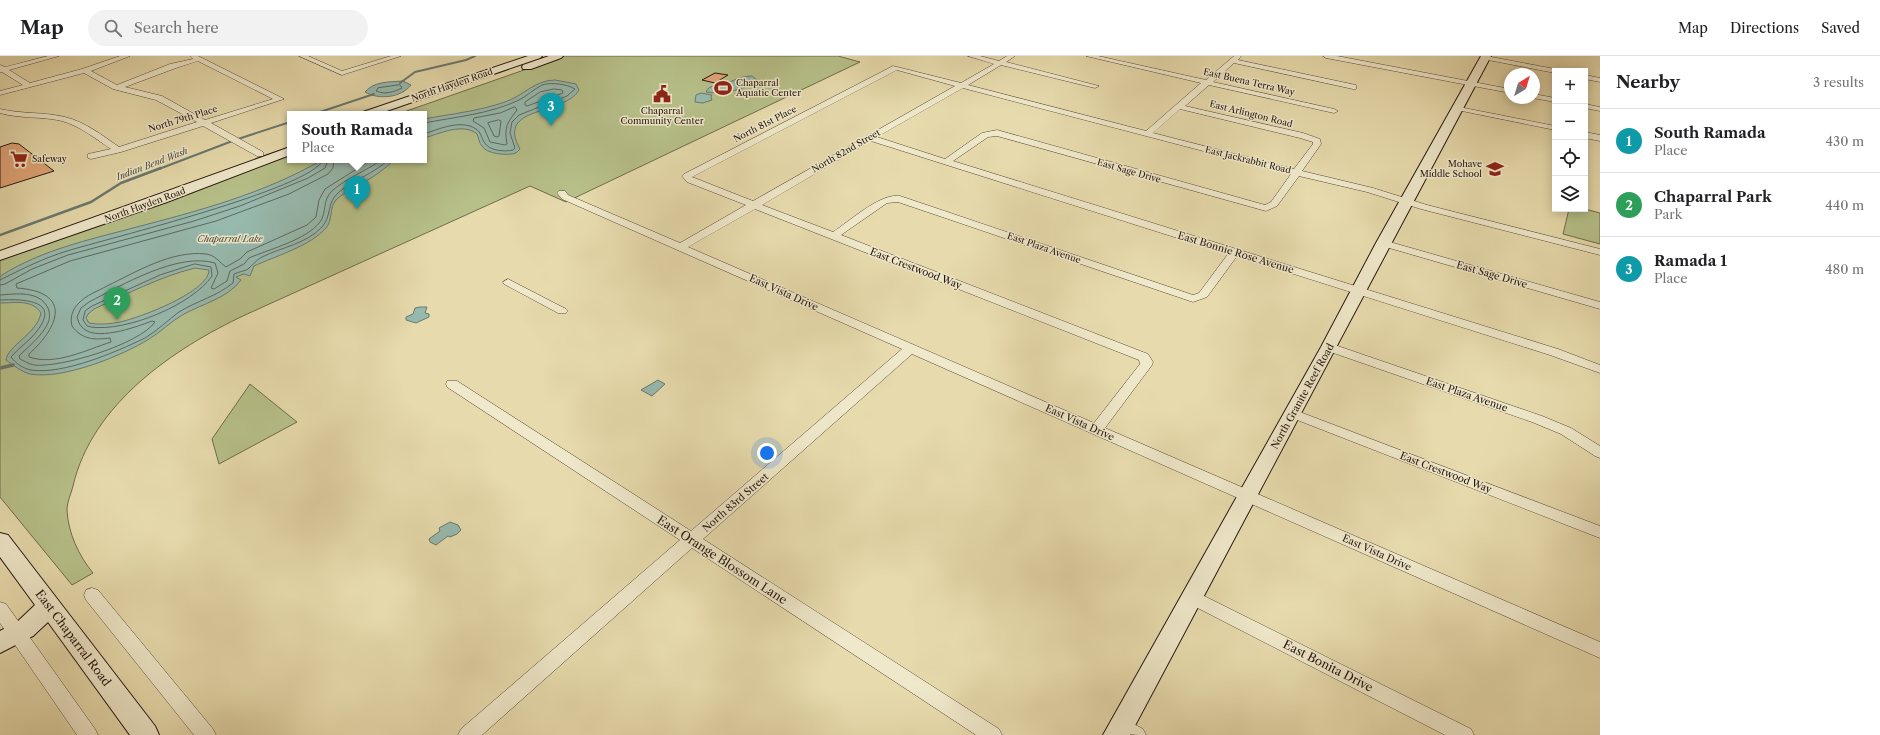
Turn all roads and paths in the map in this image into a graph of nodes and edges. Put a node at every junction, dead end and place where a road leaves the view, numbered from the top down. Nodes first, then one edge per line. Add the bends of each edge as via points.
1 (44, 56) edge
2 (56, 56) edge
3 (127, 56) edge
4 (302, 56) edge
5 (395, 56) edge
6 (537, 56) edge
7 (558, 56) edge
8 (971, 56) edge
9 (1012, 56) edge
10 (1089, 56) edge
11 (1326, 56) edge
12 (1486, 57) edge
13 (196, 58) edge
14 (1235, 59) edge
15 (1000, 63) junction
16 (1, 68) edge
17 (896, 68) joint
18 (1552, 70) edge
19 (85, 71) junction
20 (1588, 78) edge
21 (1600, 80) edge
22 (1207, 83) junction
23 (1471, 83) junction
24 (961, 85) junction
25 (30, 86) junction
26 (1095, 86) dead end
27 (116, 87) junction
28 (1353, 87) dead end
29 (1504, 90) edge
30 (0, 93) edge
31 (1540, 97) edge
32 (1552, 99) edge
33 (1180, 107) junction
34 (1588, 107) edge
35 (1457, 108) junction
36 (1600, 109) edge
37 (0, 111) edge
38 (376, 111) edge
39 (399, 111) edge
40 (1334, 111) dead end
41 (204, 123) junction
42 (1552, 127) edge
43 (1146, 134) junction
44 (1588, 136) edge
45 (870, 138) junction
46 (1600, 138) edge
47 (287, 143) edge
48 (118, 150) junction
49 (287, 152) edge
50 (260, 154) junction
51 (91, 156) dead end
52 (946, 162) junction
53 (1297, 172) junction
54 (687, 176) joint
55 (562, 194) dead end
56 (1407, 201) junction
57 (752, 205) junction
58 (834, 236) junction
59 (1383, 243) junction
60 (0, 247) edge
61 (681, 247) junction
62 (1235, 252) junction
63 (1600, 252) edge
64 (0, 256) edge
65 (508, 282) dead end
66 (1359, 291) junction
67 (1600, 306) edge
68 (562, 311) dead end
69 (1329, 347) junction
70 (911, 348) junction
71 (1600, 369) edge
72 (452, 384) dead end
73 (1292, 413) junction
74 (1097, 429) junction
75 (1600, 454) edge
76 (1247, 495) junction
77 (1600, 532) edge
78 (692, 540) junction
79 (0, 541) edge
80 (92, 595) dead end
81 (1192, 597) junction
82 (49, 606) junction
83 (6, 628) edge
84 (1600, 650) edge
85 (1124, 732) edge
86 (88, 735) edge
87 (146, 735) edge
88 (206, 735) edge
89 (468, 735) edge
90 (992, 735) edge
91 (1464, 735) edge

1 - 16 street
2 - 16 street
3 - 19 street
4 - 5 street via 342,73
6 - 38 main road, North Hayden Road
7 - 39 main road, North Hayden Road
8 - 15 street
9 - 15 street, North 82nd Street
10 - 22 street, East Buena Terra Way
11 - 23 street via 1380,63
12 - 18 street
12 - 23 main road, North Granite Reef Road
13 - 27 street
13 - 41 street, North 79th Place via 280,99
14 - 22 street
14 - 28 street
15 - 24 street, North 82nd Street
15 - 26 street
16 - 25 street
17 - 24 street, East Jackrabbit Road
17 - 54 street, North 81st Place
19 - 25 street
19 - 27 street
20 - 21 street
22 - 33 street
22 - 40 street, East Buena Terra Way
23 - 29 street
23 - 35 main road, North Granite Reef Road
24 - 43 street, East Jackrabbit Road
24 - 45 street, North 82nd Street
25 - 30 street
27 - 41 street via 152,95
31 - 32 street
33 - 43 street
33 - 53 street, East Arlington Road via 1317,141
34 - 36 street
35 - 42 street
35 - 56 main road, North Granite Reef Road
37 - 48 street via 74,122
41 - 48 street, North 79th Place
41 - 50 street
43 - 53 street, East Jackrabbit Road
44 - 46 street
45 - 52 street, East Bonnie Rose Avenue
45 - 57 street, North 82nd Street
47 - 50 main road, North Hayden Road
48 - 51 street, North 79th Place
49 - 64 main road, North Hayden Road
50 - 60 main road, North Hayden Road
52 - 53 street, East Sage Drive via 984,135 992,133 1266,208 1274,204
52 - 62 street, East Bonnie Rose Avenue
53 - 56 street, East Jackrabbit Road
54 - 57 street, East Crestwood Way via 690,180
55 - 61 street, East Vista Drive
56 - 59 main road, North Granite Reef Road
56 - 63 street, East Jackrabbit Road
57 - 58 street, East Crestwood Way
57 - 61 street, North 82nd Street
58 - 62 street, East Plaza Avenue via 884,201 894,198 1193,298 1203,295
58 - 74 street, East Crestwood Way via 1147,359 1146,365
59 - 66 main road, North Granite Reef Road
59 - 67 street, East Sage Drive
61 - 70 street, East Vista Drive
62 - 66 street, East Bonnie Rose Avenue
65 - 68 street
66 - 69 main road, North Granite Reef Road
66 - 71 street, East Bonnie Rose Avenue via 1554,352
69 - 73 main road, North Granite Reef Road
69 - 75 street, East Plaza Avenue via 1538,419 1566,431
70 - 74 street, East Vista Drive
70 - 78 street, North 83rd Street
72 - 78 street, East Orange Blossom Lane
73 - 76 main road, North Granite Reef Road
73 - 77 street, East Crestwood Way
74 - 76 street, East Vista Drive
76 - 81 main road, North Granite Reef Road
76 - 84 street, East Vista Drive
78 - 89 street, North 83rd Street
78 - 90 street, East Orange Blossom Lane
79 - 82 main road, East Chaparral Road
80 - 88 street
81 - 85 main road, North Granite Reef Road
81 - 91 street, East Bonita Drive
82 - 83 main road via 25,629
82 - 87 main road, East Chaparral Road
83 - 86 street

